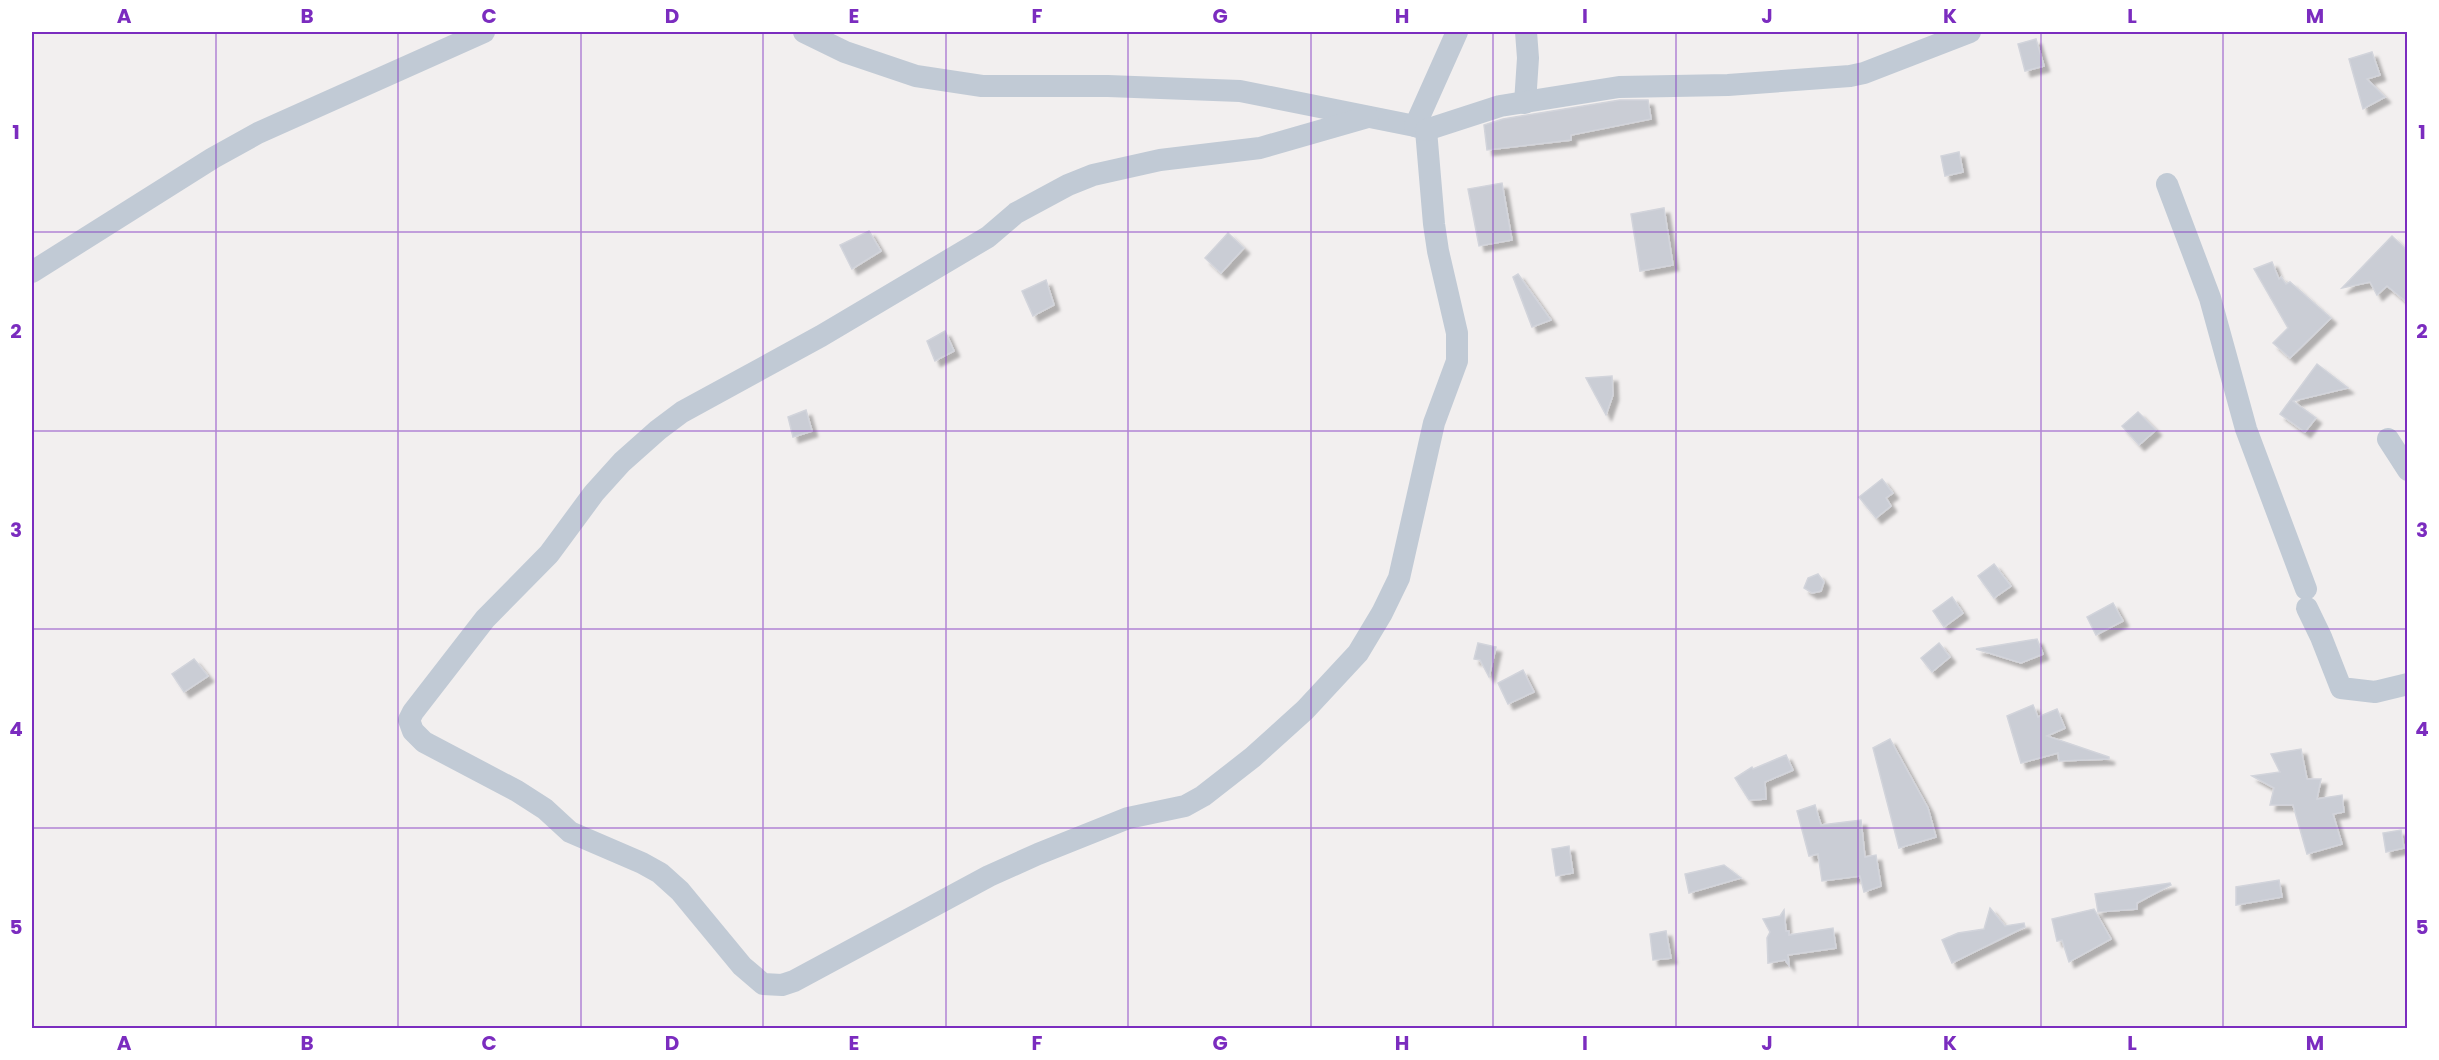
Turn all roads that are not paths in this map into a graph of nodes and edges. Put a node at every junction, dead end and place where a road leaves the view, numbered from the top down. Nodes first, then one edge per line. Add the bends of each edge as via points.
1 (484, 32) edge
2 (804, 32) edge
3 (1457, 32) edge
4 (1526, 32) edge
5 (1970, 32) edge
6 (1525, 103) junction
7 (1368, 117) junction
8 (1420, 128) junction
9 (2167, 184) dead end
10 (32, 272) edge
11 (2388, 439) dead end
12 (2408, 470) edge
13 (2408, 684) edge

1 - 10 street via 258,133
2 - 7 street via 845,52 916,76 971,84 1240,92
3 - 8 street
4 - 6 street
5 - 6 street via 1850,76 1728,85 1619,87
6 - 8 street
7 - 8 street
7 - 8 street via 1260,148 1160,160 1093,175 1068,185 1016,213 988,237 821,336 682,412 622,462 534,571 485,619 413,712 409,720 413,731 423,742 545,809 570,832 660,873 680,891 742,966 763,984 773,986 794,981 989,876 1128,818 1185,806 1203,796 1305,710 1358,653 1399,578 1434,423 1457,361 1457,333 1438,251
9 - 13 street via 2211,298 2246,429 2341,688 2375,692
11 - 12 street

